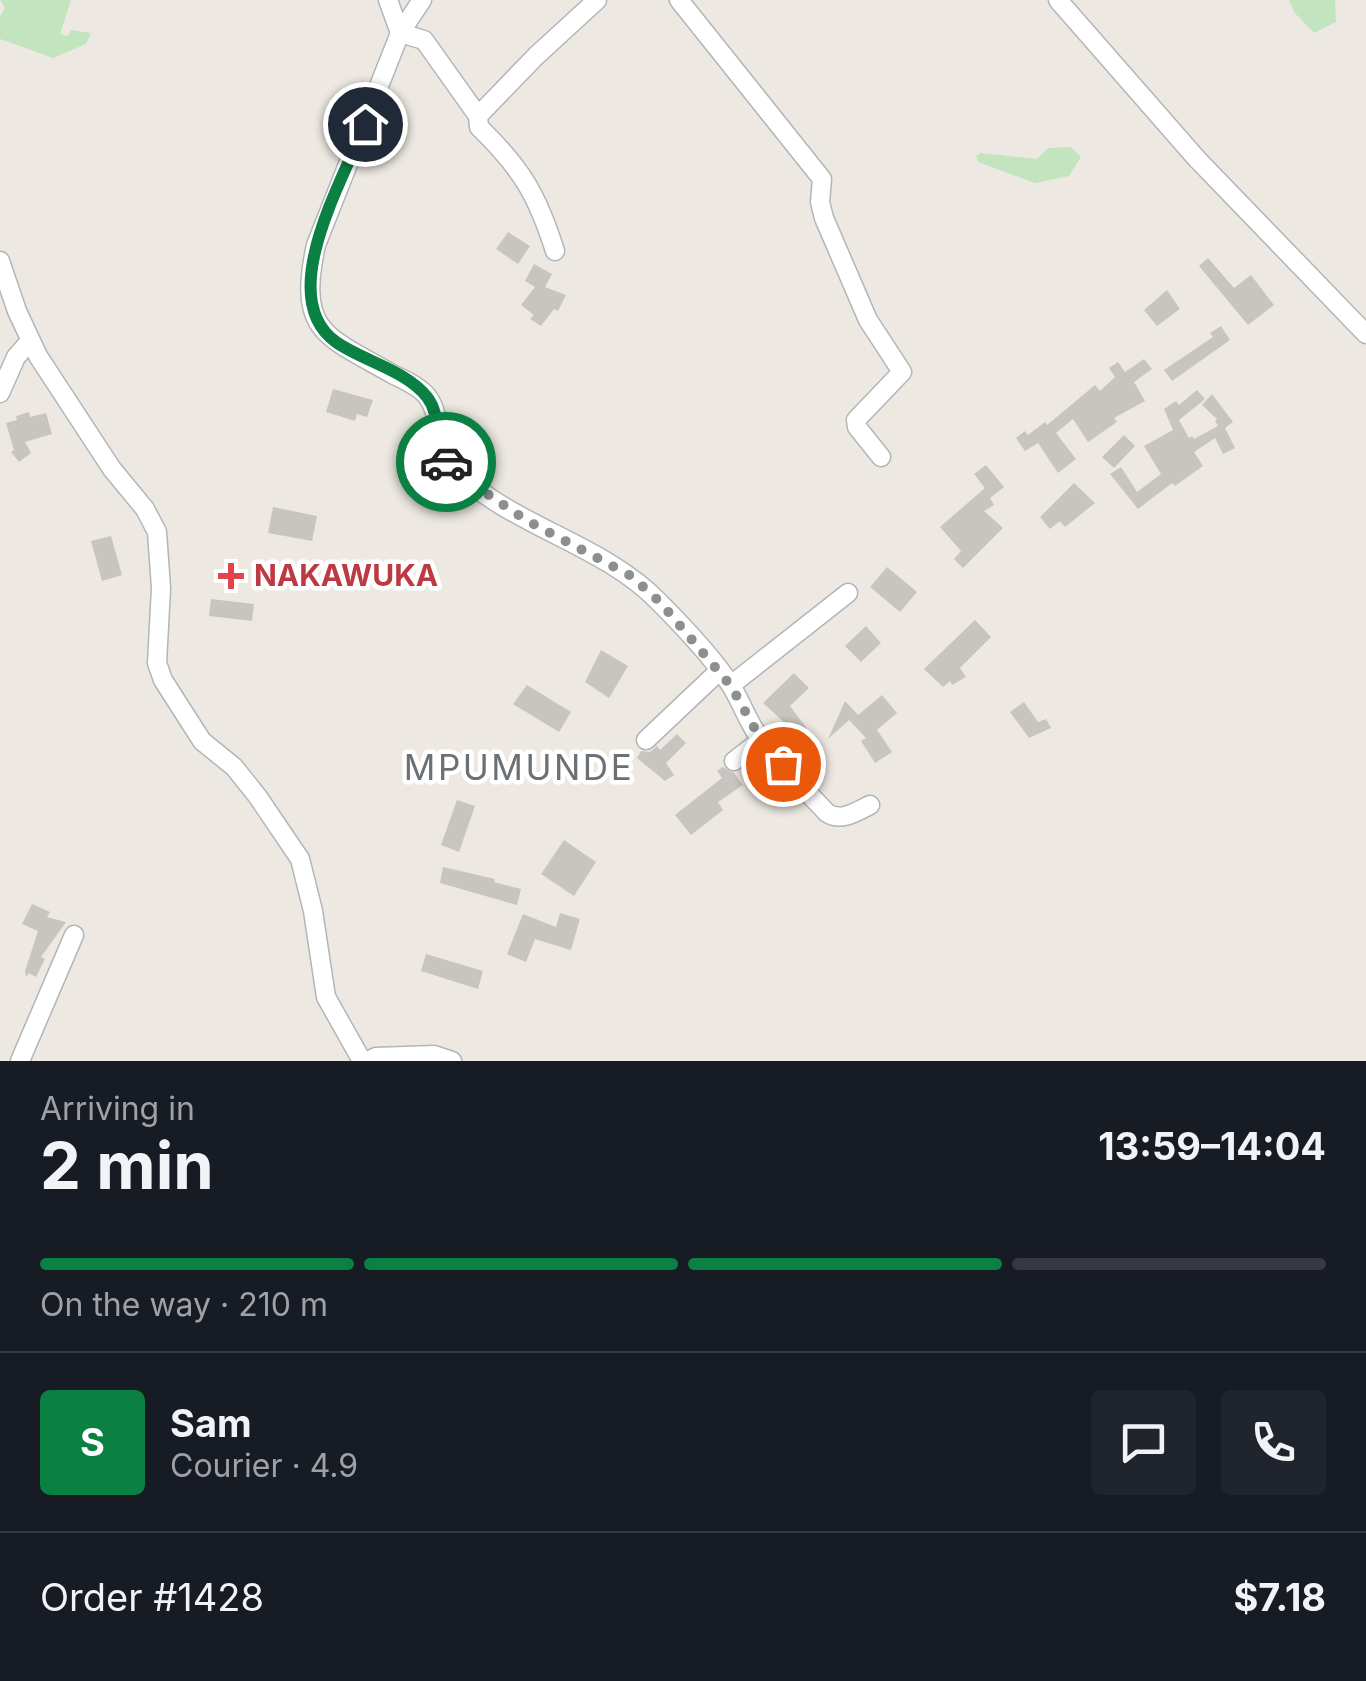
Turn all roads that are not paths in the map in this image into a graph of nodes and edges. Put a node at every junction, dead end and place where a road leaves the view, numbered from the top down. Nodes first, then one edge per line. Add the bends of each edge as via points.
1 (388, 0) edge
2 (422, 0) edge
3 (597, 0) edge
4 (679, 0) edge
5 (1058, 0) edge
6 (400, 33) junction
7 (478, 116) junction
8 (556, 250) dead end
9 (0, 261) edge
10 (1366, 334) edge
11 (30, 341) junction
12 (0, 393) edge
13 (881, 457) dead end
14 (848, 593) dead end
15 (725, 678) junction
16 (646, 740) dead end
17 (761, 740) junction
18 (734, 761) dead end
19 (870, 806) dead end
20 (74, 934) dead end
21 (0, 1054) edge
22 (19, 1061) edge
23 (365, 1061) edge
24 (452, 1061) edge

1 - 6 street
2 - 6 street
3 - 7 street
4 - 13 street via 822,179 824,218 868,320 902,372 856,420
5 - 10 street via 1197,159
6 - 7 street via 424,40
6 - 15 street via 316,245 313,317 337,343 426,395 438,447 459,475 631,576
7 - 8 street via 478,127 522,174
9 - 11 street
11 - 12 street
11 - 23 street via 157,532 156,663 202,741 234,767 300,859 326,997
14 - 15 street
15 - 16 street
15 - 17 street
17 - 18 street
17 - 19 street via 832,817
20 - 22 street
21 - 22 street
23 - 24 street via 434,1055

